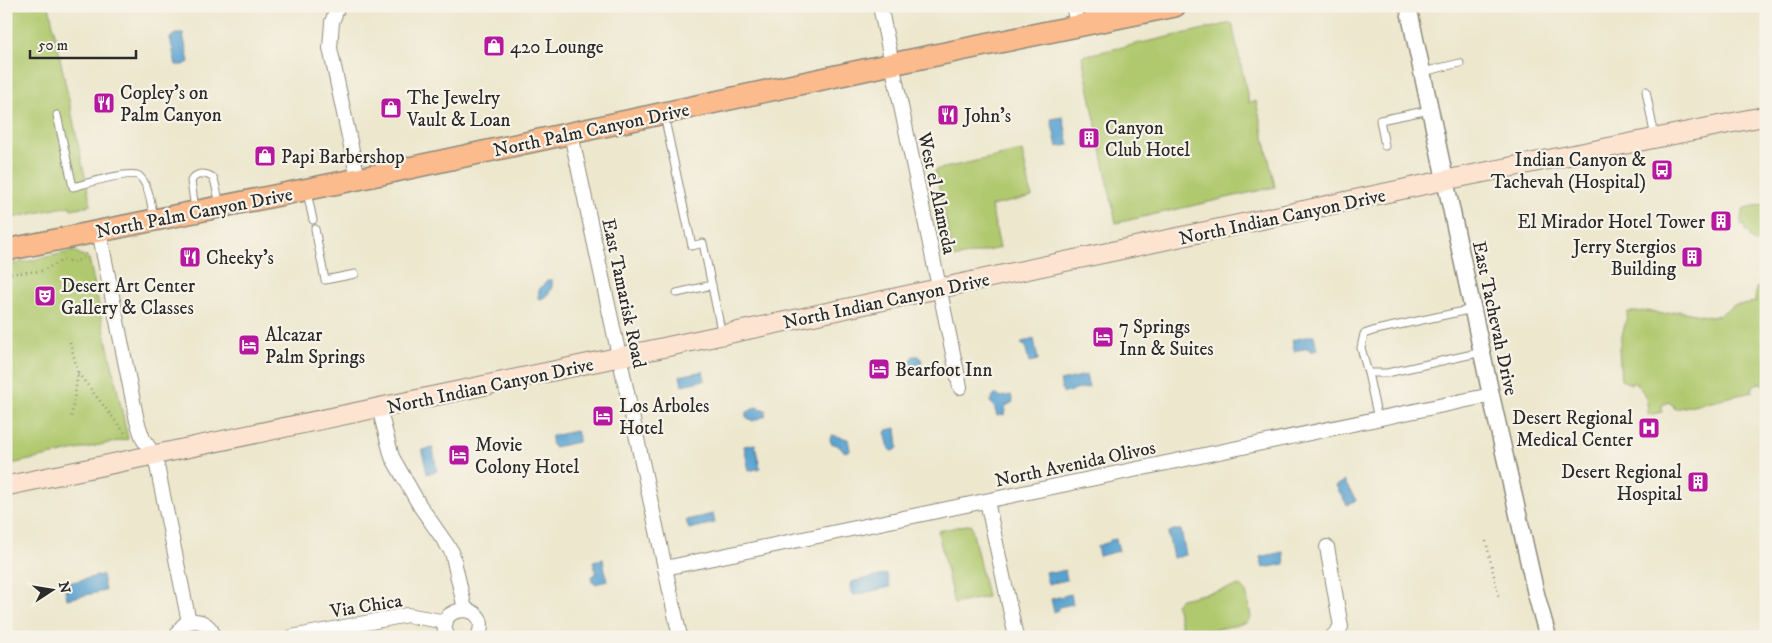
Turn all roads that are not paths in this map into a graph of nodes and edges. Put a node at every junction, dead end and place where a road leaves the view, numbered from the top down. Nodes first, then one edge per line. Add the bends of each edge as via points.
1 (338, 6) edge
2 (785, 6) edge
3 (795, 6) edge
4 (880, 6) edge
5 (1073, 6) edge
6 (1175, 6) edge
7 (1408, 6) edge
8 (1078, 27) junction
9 (1460, 63) dead end
10 (892, 64) junction
11 (1422, 72) junction
12 (1646, 91) dead end
13 (1430, 109) junction
14 (664, 114) junction
15 (57, 115) dead end
16 (1766, 116) edge
17 (571, 134) junction
18 (1655, 139) junction
19 (1386, 146) dead end
20 (358, 179) junction
21 (1446, 180) junction
22 (307, 190) junction
23 (221, 206) junction
24 (196, 212) junction
25 (155, 220) junction
26 (313, 220) dead end
27 (315, 229) dead end
28 (99, 231) junction
29 (6, 250) edge
30 (355, 274) dead end
31 (712, 285) junction
32 (939, 289) junction
33 (677, 293) dead end
34 (1473, 309) junction
35 (722, 335) junction
36 (1482, 352) junction
37 (619, 358) junction
38 (1368, 373) junction
39 (960, 388) dead end
40 (1492, 395) junction
41 (380, 408) junction
42 (1378, 419) junction
43 (155, 456) junction
44 (6, 486) edge
45 (987, 501) junction
46 (1327, 548) dead end
47 (666, 568) junction
48 (465, 610) junction
49 (189, 622) junction
50 (446, 622) junction
51 (214, 636) edge
52 (478, 636) edge
53 (177, 637) edge
54 (292, 637) edge
55 (448, 637) edge
56 (680, 637) edge
57 (1016, 637) edge
58 (1332, 637) edge
59 (1548, 637) edge

1 - 20 street via 332,22 330,48
2 - 3 lane
4 - 10 street, West el Alameda
5 - 8 street
6 - 8 main road, North Palm Canyon Drive
7 - 11 street, East Tachevah Drive
8 - 10 main road, North Palm Canyon Drive
9 - 11 lane
10 - 14 main road, North Palm Canyon Drive
10 - 32 street, West el Alameda
11 - 13 street, East Tachevah Drive
12 - 18 lane
13 - 19 lane via 1380,120
13 - 21 street, East Tachevah Drive
14 - 17 main road, North Palm Canyon Drive
14 - 31 lane via 692,246 703,244
15 - 25 lane via 73,187 134,174 146,186
16 - 18 main road, North Indian Canyon Drive
17 - 20 main road, North Palm Canyon Drive
17 - 37 street, East Tamarisk Road
18 - 21 main road, North Indian Canyon Drive
20 - 22 main road, North Palm Canyon Drive
21 - 32 main road, North Indian Canyon Drive
21 - 34 street, East Tachevah Drive
22 - 23 main road, North Palm Canyon Drive
22 - 26 lane
23 - 24 main road, North Palm Canyon Drive
23 - 24 lane via 214,179 198,174 191,181
24 - 25 main road, North Palm Canyon Drive
25 - 28 main road, North Palm Canyon Drive
27 - 30 lane via 325,280
28 - 29 main road, North Palm Canyon Drive
28 - 43 street via 137,421 143,439
31 - 33 lane
31 - 35 lane
32 - 35 main road, North Indian Canyon Drive
32 - 39 street, West el Alameda
34 - 36 street, East Tachevah Drive
34 - 38 lane via 1364,334 1361,348
35 - 37 main road, North Indian Canyon Drive
36 - 38 lane via 1387,373
36 - 40 street, East Tachevah Drive
37 - 41 main road, North Indian Canyon Drive
37 - 47 street, East Tamarisk Road
38 - 42 lane
40 - 42 street, North Avenida Olivos
40 - 59 street, East Tachevah Drive
41 - 43 main road, North Indian Canyon Drive
41 - 48 street via 392,457 452,552
42 - 45 street, North Avenida Olivos
43 - 44 main road, North Indian Canyon Drive
43 - 49 street
45 - 47 street, North Avenida Olivos
45 - 57 street
46 - 58 street via 1341,627
47 - 56 street, East Tamarisk Road
48 - 50 street via 453,612
48 - 52 street via 479,619
49 - 51 street via 203,622
49 - 53 street
50 - 54 street, Via Chica via 407,615
50 - 55 street

